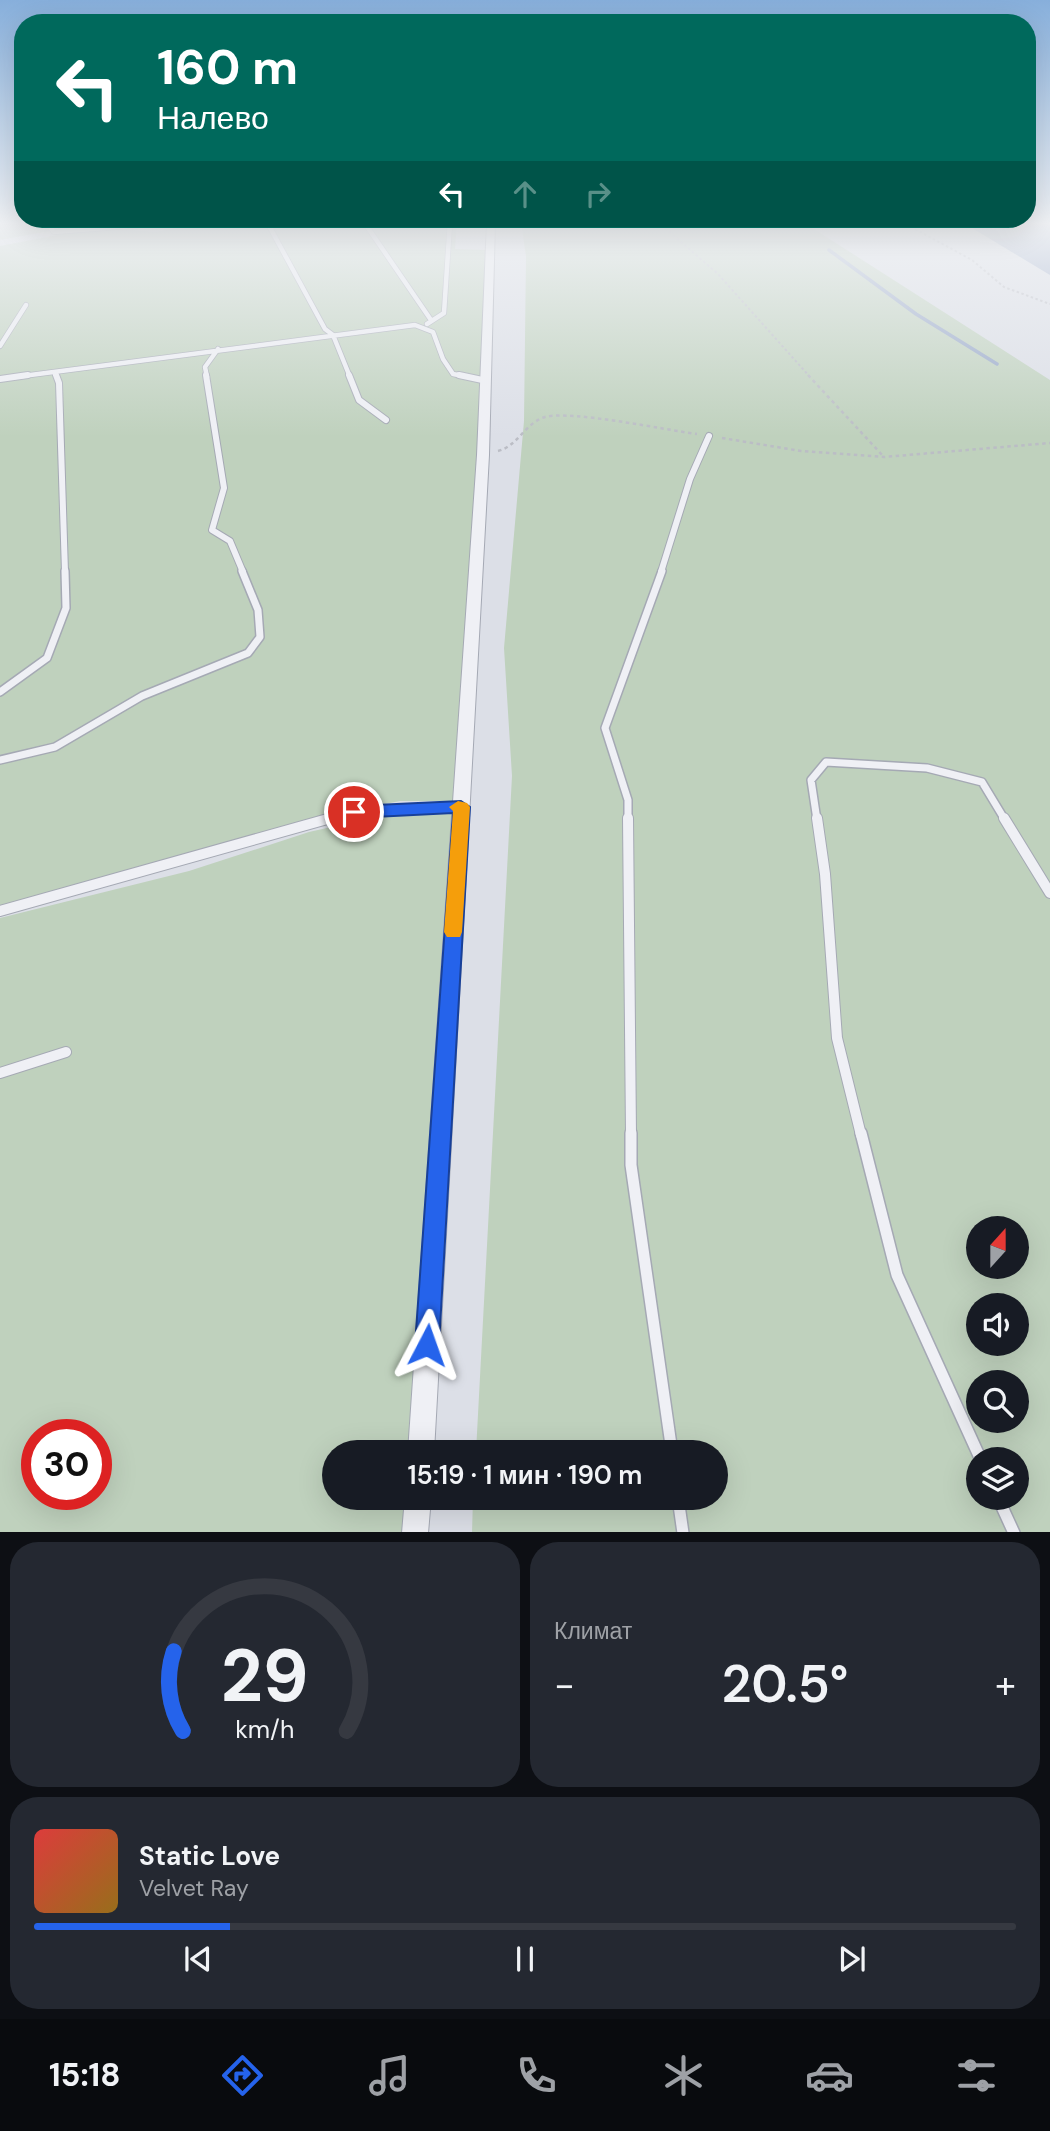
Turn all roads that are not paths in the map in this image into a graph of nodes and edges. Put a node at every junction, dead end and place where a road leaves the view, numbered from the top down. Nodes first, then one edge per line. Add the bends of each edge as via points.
1 (306, 293) edge
2 (413, 293) edge
3 (445, 293) edge
4 (489, 293) edge
5 (26, 305) dead end
6 (431, 320) junction
7 (425, 326) junction
8 (334, 335) junction
9 (0, 346) edge
10 (218, 349) junction
11 (55, 372) junction
12 (0, 379) edge
13 (487, 381) junction
14 (386, 420) dead end
15 (709, 436) road end
16 (0, 692) edge
17 (0, 760) edge
18 (461, 807) junction
19 (1050, 893) edge
20 (0, 911) edge
21 (66, 1052) dead end
22 (0, 1073) edge
23 (422, 1440) edge
24 (670, 1440) edge
25 (975, 1447) edge
26 (417, 1510) edge
27 (680, 1510) edge
28 (1004, 1510) edge
29 (415, 1532) edge
30 (683, 1532) edge
31 (1014, 1532) edge

1 - 8 lane via 325,329
2 - 6 lane
3 - 6 lane via 444,313
4 - 13 street
5 - 9 lane
6 - 7 lane
7 - 8 lane
7 - 13 lane via 440,339 443,359 453,374
8 - 10 lane
8 - 14 lane via 359,400
10 - 11 lane
10 - 17 lane via 205,367 224,488 212,530 229,541 258,610 260,637 248,653 142,696 55,747
11 - 12 lane
11 - 16 lane via 66,608 47,658
13 - 18 street
15 - 24 lane via 690,479 653,600 605,729 628,800 631,1165
18 - 20 lane via 354,812
18 - 23 street
19 - 25 lane via 982,782 927,768 826,762 811,780 825,874 837,1038 897,1275
21 - 22 lane
26 - 29 street
27 - 30 lane
28 - 31 lane

